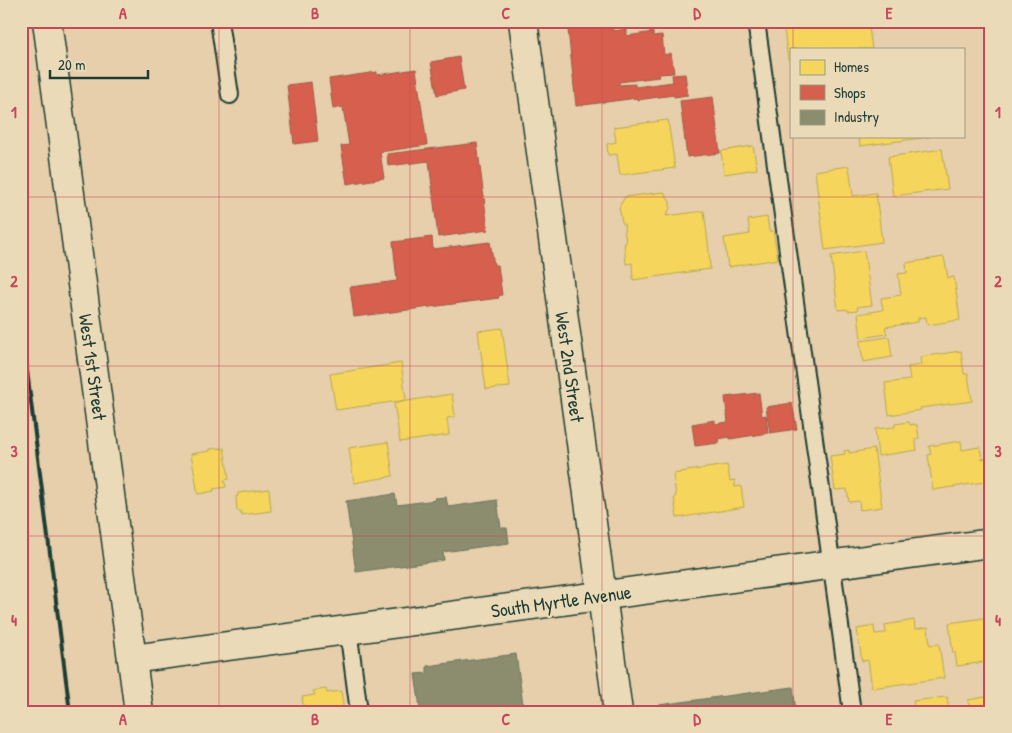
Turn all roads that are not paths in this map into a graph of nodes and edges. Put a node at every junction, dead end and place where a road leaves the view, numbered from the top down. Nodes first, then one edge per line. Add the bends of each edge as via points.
1 (47, 21) edge
2 (219, 21) edge
3 (523, 21) edge
4 (756, 21) edge
5 (230, 95) dead end
6 (991, 543) edge
7 (831, 565) junction
8 (602, 595) junction
9 (348, 629) junction
10 (132, 659) junction
11 (139, 712) edge
12 (359, 712) edge
13 (618, 712) edge
14 (852, 712) edge

1 - 10 street, West 1st Street
2 - 5 lane
3 - 8 street, West 2nd Street
4 - 7 lane
6 - 7 street, South Myrtle Avenue
7 - 8 street, South Myrtle Avenue
7 - 14 lane
8 - 9 street, South Myrtle Avenue
8 - 13 street, West 2nd Street
9 - 10 street, South Myrtle Avenue
9 - 12 lane
10 - 11 street, West 1st Street

